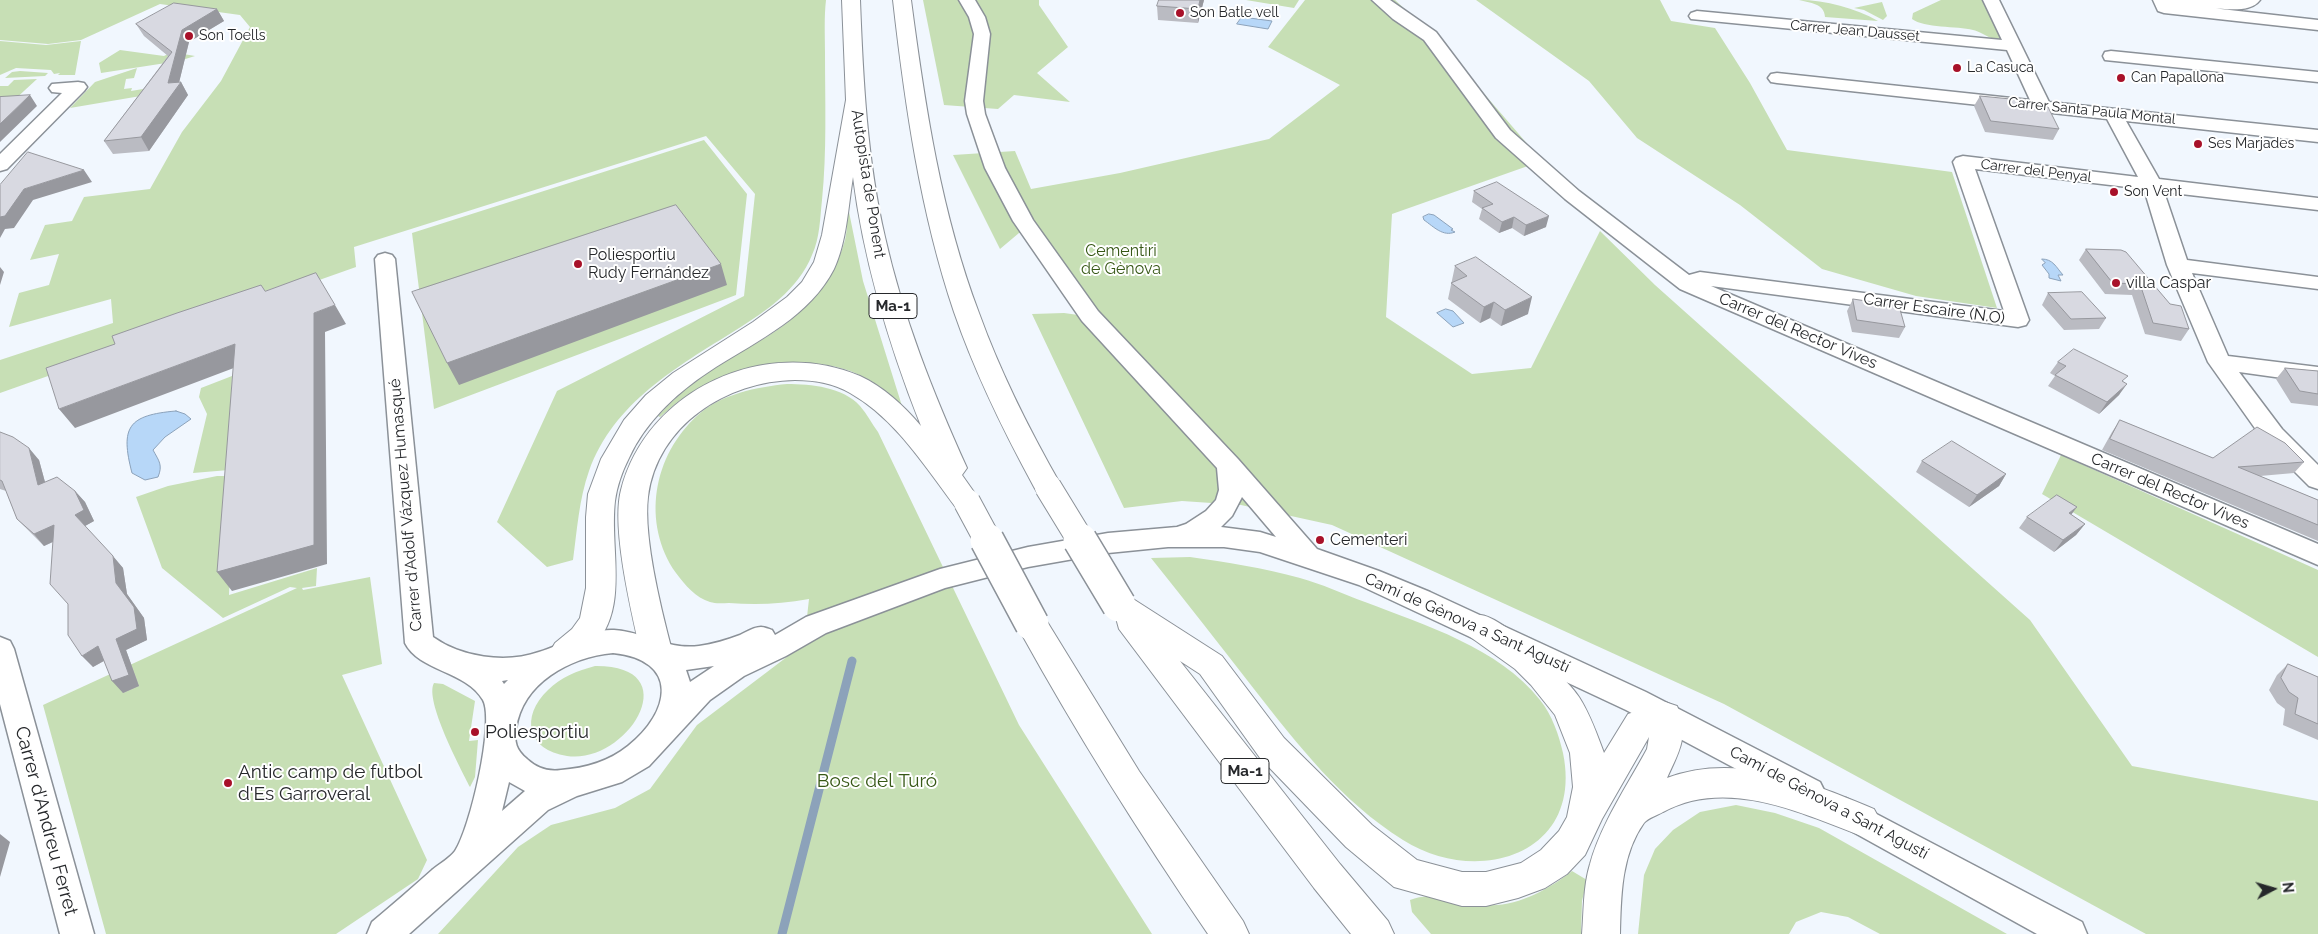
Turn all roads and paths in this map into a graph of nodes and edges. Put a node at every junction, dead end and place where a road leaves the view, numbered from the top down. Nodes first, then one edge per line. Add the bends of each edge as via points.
1 (850, 0) edge
2 (967, 0) edge
3 (1380, 0) edge
4 (1991, 0) edge
5 (2252, 0) edge
6 (903, 9) edge
7 (1697, 16) dead end
8 (2318, 25) edge
9 (2013, 46) junction
10 (2111, 56) dead end
11 (2318, 77) edge
12 (1777, 78) dead end
13 (58, 88) dead end
14 (855, 101) junction
15 (2042, 106) junction
16 (2113, 113) junction
17 (2318, 136) edge
18 (1963, 162) joint
19 (0, 165) edge
20 (2152, 185) junction
21 (2318, 204) edge
22 (385, 259) dead end
23 (2178, 265) junction
24 (2318, 283) edge
25 (1688, 284) junction
26 (2219, 362) junction
27 (2318, 375) edge
28 (1229, 465) junction
29 (2318, 480) edge
30 (968, 502) junction
31 (1178, 536) junction
32 (2311, 549) edge
33 (1308, 556) junction
34 (1118, 605) junction
35 (816, 625) junction
36 (1480, 627) junction
37 (0, 649) edge
38 (657, 654) junction
39 (558, 656) junction
40 (456, 662) junction
41 (1665, 716) junction
42 (666, 727) junction
43 (501, 730) junction
44 (574, 783) junction
45 (1632, 812) junction
46 (1584, 820) junction
47 (1862, 820) junction
48 (469, 858) junction
49 (77, 934) edge
50 (384, 934) edge
51 (1230, 934) edge
52 (1375, 934) edge
53 (1601, 934) edge
54 (2070, 934) edge

1 - 14 highway, Autopista de Ponent / Ma-1
2 - 28 street via 978,17 982,34 974,101 976,114 995,168 1014,206 1090,316
3 - 25 street, Carrer del Rector Vives via 1430,36 1503,134 1572,195
4 - 9 street
5 - 8 street via 2237,5 2160,2 2164,8
6 - 34 highway, Ma-1, bridge via 922,145 932,190 960,292 982,353 1013,423
7 - 9 street, Carrer Jean Dausset
9 - 15 street
10 - 11 street
12 - 15 street, Carrer Santa Paula Montal
13 - 19 street via 78,87
14 - 30 highway, Autopista de Ponent / Ma-1 via 868,202 886,285 919,389
14 - 39 highway via 833,239 822,269 802,295 771,321 673,386 627,436 612,467 601,504 600,592 595,620 584,637
15 - 16 street, Carrer Santa Paula Montal
16 - 17 street, Carrer Santa Paula Montal
16 - 20 street
18 - 20 street, Carrer del Penyal
18 - 25 street, Carrer Escaire (N.O) via 2018,320 1700,278
20 - 21 street, Carrer del Penyal
20 - 23 street
22 - 40 street, Carrer d'Adolf Vázquez Humasqué via 419,643 441,658
23 - 24 street
23 - 26 street
25 - 32 street, Carrer del Rector Vives
26 - 27 street
26 - 29 street via 2273,436
28 - 31 street via 1233,477 1229,502 1202,528
28 - 33 street
30 - 38 highway via 893,413 852,383 817,373 790,372 748,377 717,388 690,404 670,422 652,446 634,490 632,520 647,616
30 - 51 highway, Ma-1, bridge via 1073,699
31 - 33 street, Camí de Gènova a Sant Agustí via 1239,539
31 - 35 street, Camí de Gènova a Sant Agustí via 1108,543 984,567 940,578
33 - 36 street, Camí de Gènova a Sant Agustí via 1369,578
34 - 46 highway via 1211,665 1272,748 1359,836 1407,876 1462,889 1518,881 1554,862 1572,843
34 - 52 highway, Ma-1
35 - 38 street, Camí de Gènova a Sant Agustí via 773,634 716,655 679,658
35 - 42 street, Camí de Gènova a Sant Agustí via 722,675 687,703
36 - 41 street, Camí de Gènova a Sant Agustí
36 - 46 highway via 1537,670 1574,718 1590,770
37 - 49 street, Carrer d'Andreu Ferret
38 - 39 street via 643,646 600,642
38 - 42 street via 671,667 676,684 675,704
39 - 40 street, Carrer d'Adolf Vázquez Humasqué via 531,667 501,669
39 - 43 street via 522,684 511,698
40 - 43 street via 494,689 501,706
41 - 45 highway via 1668,728 1663,751
41 - 46 highway via 1640,724
41 - 47 street, Camí de Gènova a Sant Agustí
42 - 44 street via 648,749 621,769 590,781
43 - 44 street via 509,763 531,780
43 - 48 street via 491,793
44 - 48 street via 537,800
45 - 47 highway via 1675,790 1733,783 1800,795
45 - 53 highway via 1608,864
47 - 54 street, Camí de Gènova a Sant Agustí
48 - 50 street

